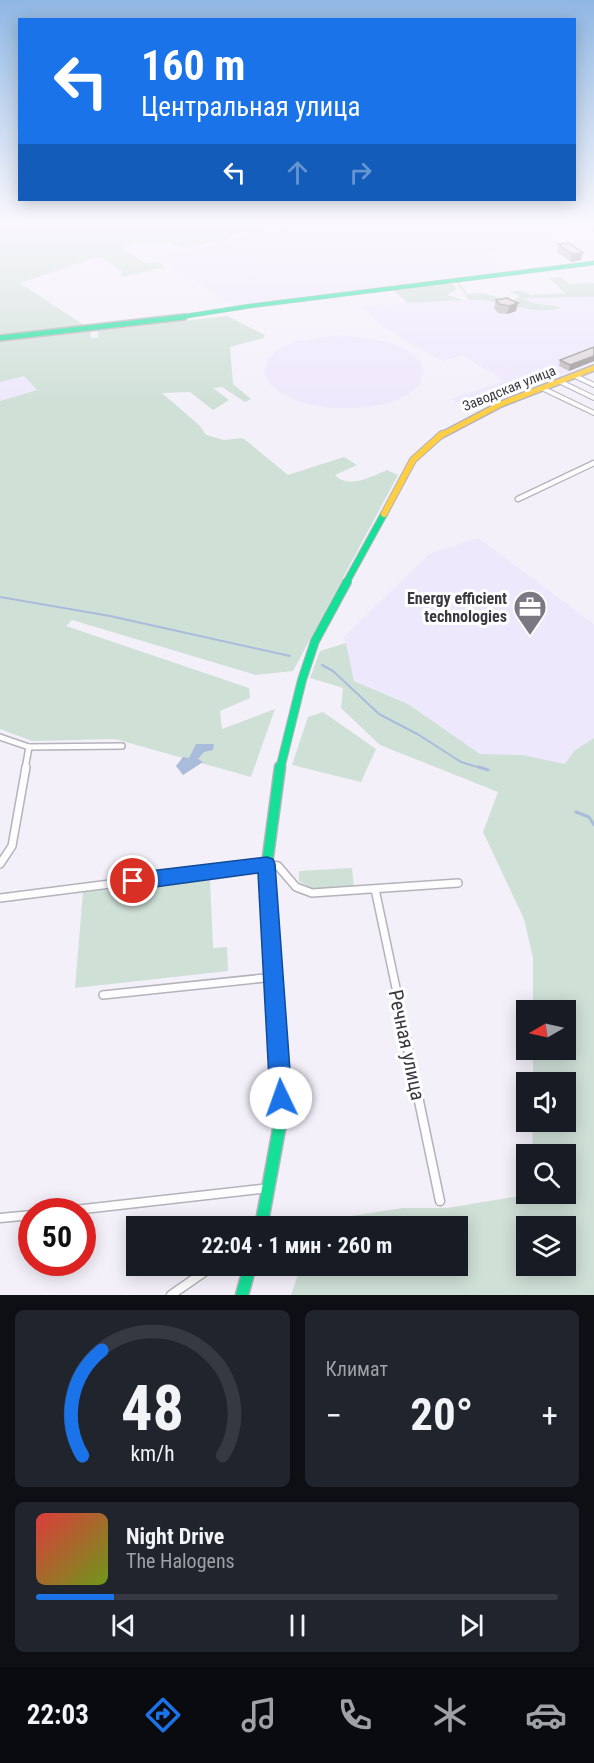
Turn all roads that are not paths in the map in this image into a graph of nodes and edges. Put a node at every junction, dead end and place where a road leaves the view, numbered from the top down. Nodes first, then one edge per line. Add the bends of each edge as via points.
1 (423, 284) edge
2 (0, 338) edge
3 (594, 368) edge
4 (575, 376) junction
5 (561, 382) junction
6 (594, 385) edge
7 (544, 389) junction
8 (594, 398) edge
9 (594, 413) edge
10 (594, 463) edge
11 (518, 499) dead end
12 (0, 737) edge
13 (122, 746) dead end
14 (29, 747) junction
15 (0, 864) edge
16 (267, 864) junction
17 (458, 883) dead end
18 (375, 889) junction
19 (0, 898) edge
20 (274, 977) junction
21 (103, 995) dead end
22 (270, 1188) junction
23 (440, 1201) dead end
24 (96, 1208) edge
25 (18, 1216) edge
26 (264, 1216) edge
27 (0, 1218) edge
28 (199, 1276) edge
29 (247, 1276) edge
30 (171, 1295) edge
31 (242, 1295) edge

1 - 2 main road via 154,322
3 - 4 main road, Заводская улица
4 - 5 main road, Заводская улица
4 - 6 street
5 - 7 main road, Заводская улица
5 - 8 street
7 - 9 street
7 - 16 main road, Заводская улица via 463,420 417,455 315,641 277,780
10 - 11 street
12 - 14 street
13 - 14 street
14 - 15 street via 12,846
16 - 18 street via 278,866 296,887 312,893
16 - 19 street
16 - 20 main road, Заводская улица
17 - 18 street
18 - 23 street, Речная улица
20 - 21 street
20 - 22 main road, Заводская улица via 282,1113
22 - 24 street
22 - 26 main road, Заводская улица
25 - 27 street
28 - 30 street
29 - 31 main road

